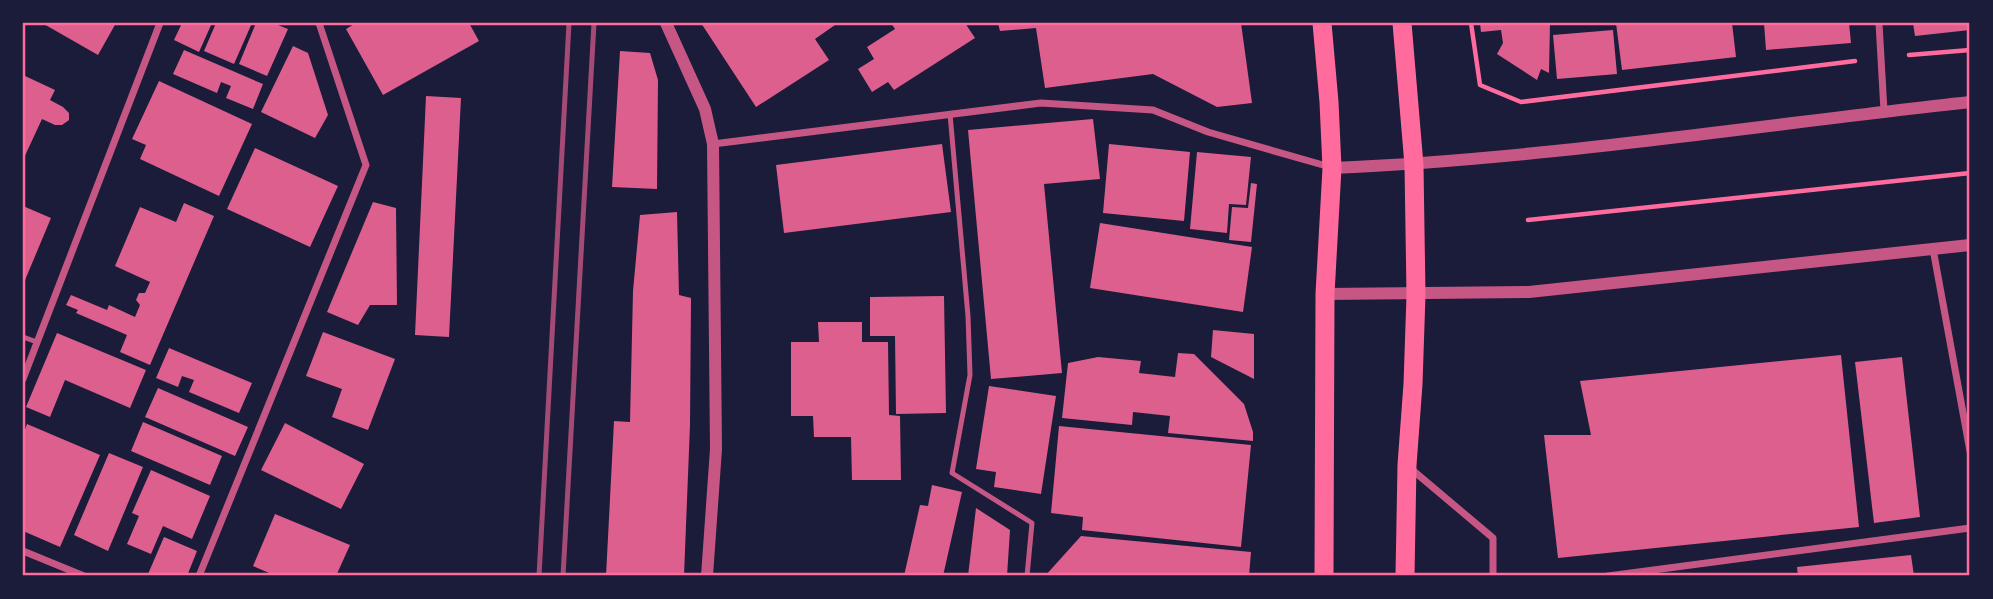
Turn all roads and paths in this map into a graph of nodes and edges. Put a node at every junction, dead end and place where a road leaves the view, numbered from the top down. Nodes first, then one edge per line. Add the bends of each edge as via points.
1 (160, 23) edge
2 (319, 23) edge
3 (666, 23) edge
4 (1322, 23) edge
5 (1402, 23) edge
6 (1471, 23) edge
7 (1880, 23) edge
8 (1970, 50) edge
9 (1881, 58) junction
10 (1970, 102) edge
11 (1884, 111) junction
12 (950, 114) junction
13 (713, 144) junction
14 (1413, 165) junction
15 (1332, 168) junction
16 (1970, 173) edge
17 (1528, 220) dead end
18 (1970, 245) edge
19 (1933, 249) junction
20 (1325, 294) junction
21 (1416, 295) junction
22 (23, 337) edge
23 (37, 342) junction
24 (23, 379) edge
25 (1970, 451) edge
26 (1407, 465) junction
27 (1970, 528) edge
28 (23, 551) edge
29 (84, 576) edge
30 (199, 576) edge
31 (707, 576) edge
32 (1027, 576) edge
33 (1324, 576) edge
34 (1405, 576) edge
35 (1493, 576) edge
36 (1608, 576) edge

1 - 23 street
2 - 30 street via 366,165
3 - 13 street via 705,109
4 - 15 highway
5 - 14 highway
6 - 9 path via 1480,85 1521,102
7 - 9 street
8 - 9 path
9 - 11 street
10 - 11 street
11 - 14 street
12 - 13 street
12 - 15 street via 1041,103 1153,110 1208,132
12 - 32 lane via 970,375 952,473 1032,523
13 - 31 street via 716,449
14 - 15 street
14 - 21 highway
15 - 20 highway
16 - 17 path
18 - 19 street
19 - 21 street via 1529,292
19 - 25 street
20 - 21 street
20 - 33 highway
21 - 26 highway
22 - 23 lane
23 - 24 street
26 - 34 highway
26 - 35 street via 1493,538
27 - 36 street
28 - 29 street

